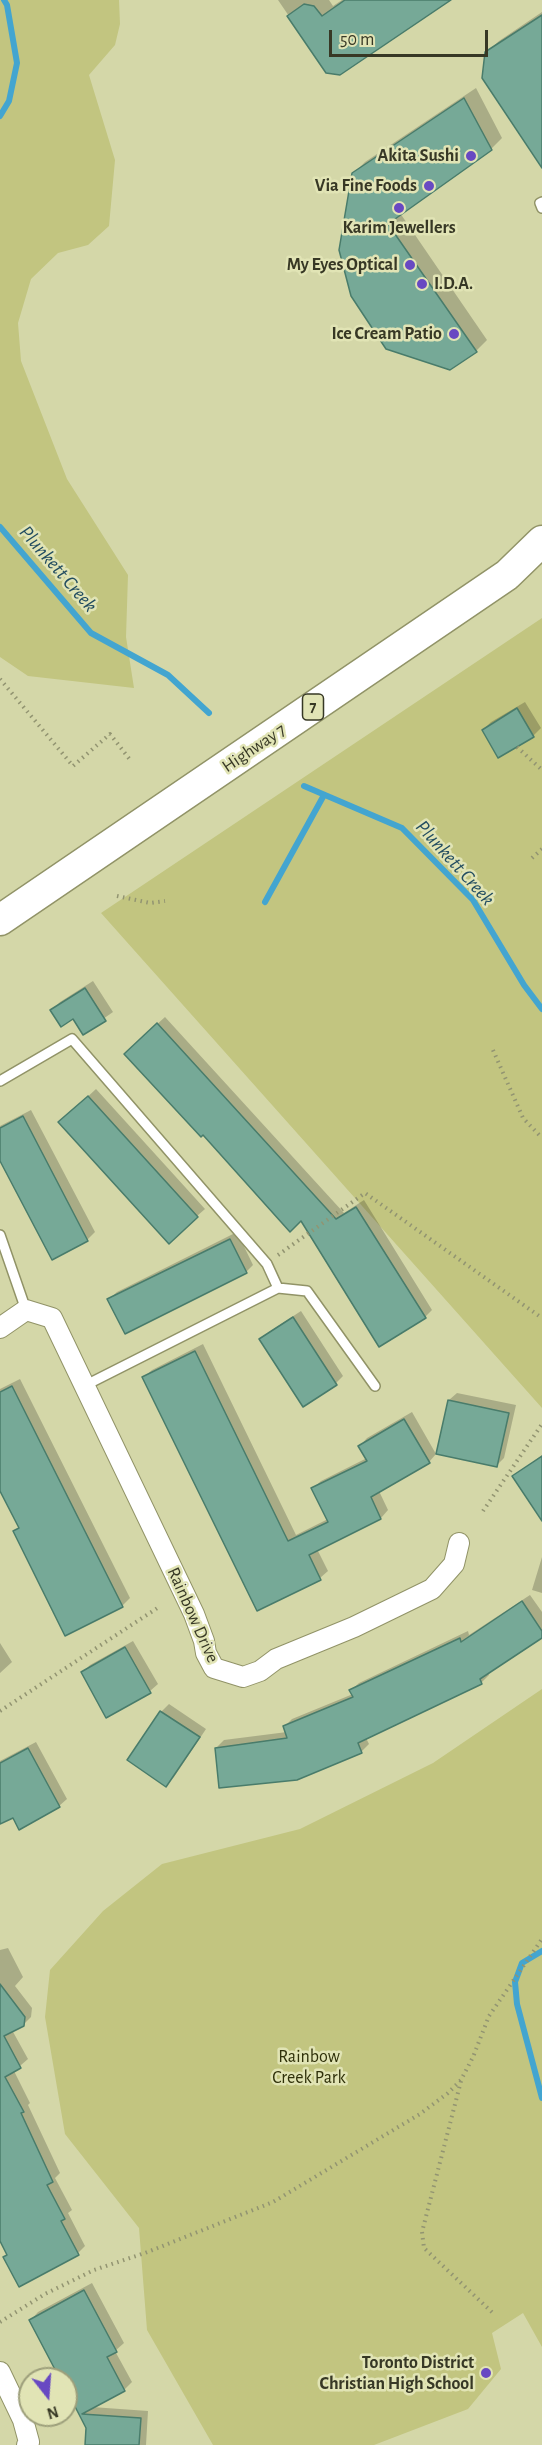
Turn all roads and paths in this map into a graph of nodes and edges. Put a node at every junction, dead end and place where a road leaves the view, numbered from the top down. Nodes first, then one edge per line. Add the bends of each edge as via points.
1 (542, 202) edge
2 (542, 208) edge
3 (542, 541) edge
4 (542, 563) edge
5 (507, 575) junction
6 (0, 679) edge
7 (517, 747) dead end
8 (131, 761) dead end
9 (542, 770) edge
10 (542, 849) edge
11 (532, 858) dead end
12 (117, 896) dead end
13 (165, 901) dead end
14 (0, 920) edge
15 (493, 1050) dead end
16 (0, 1081) edge
17 (542, 1138) edge
18 (0, 1234) edge
19 (267, 1264) junction
20 (278, 1288) junction
21 (26, 1310) junction
22 (542, 1318) edge
23 (0, 1328) edge
24 (84, 1386) junction
25 (375, 1386) dead end
26 (542, 1425) edge
27 (483, 1511) dead end
28 (459, 1543) dead end
29 (159, 1607) dead end
30 (0, 1711) edge
31 (542, 1939) edge
32 (461, 2080) junction
33 (495, 2315) dead end
34 (0, 2322) edge
35 (0, 2372) edge
36 (27, 2445) edge

1 - 2 lane
3 - 5 main road, Highway 7 / 7
4 - 5 main road, Highway 7 / 7
5 - 14 main road, Highway 7 / 7
6 - 8 path via 74,766 110,734
7 - 9 path
10 - 11 path
12 - 13 path via 150,903
15 - 17 path via 523,1118
16 - 19 lane via 72,1039
18 - 21 lane
19 - 20 lane
19 - 22 path via 365,1193
20 - 24 lane
20 - 25 lane via 307,1291
21 - 23 street
21 - 24 street, Rainbow Drive via 52,1318
24 - 28 street, Rainbow Drive via 194,1614 206,1653 214,1668 228,1674 243,1677 260,1671 276,1659 432,1589 454,1564
26 - 27 path
29 - 30 path
31 - 32 path via 489,2016
32 - 33 path via 422,2232 424,2248
32 - 34 path via 420,2114 273,2202 94,2270
35 - 36 street via 23,2420

